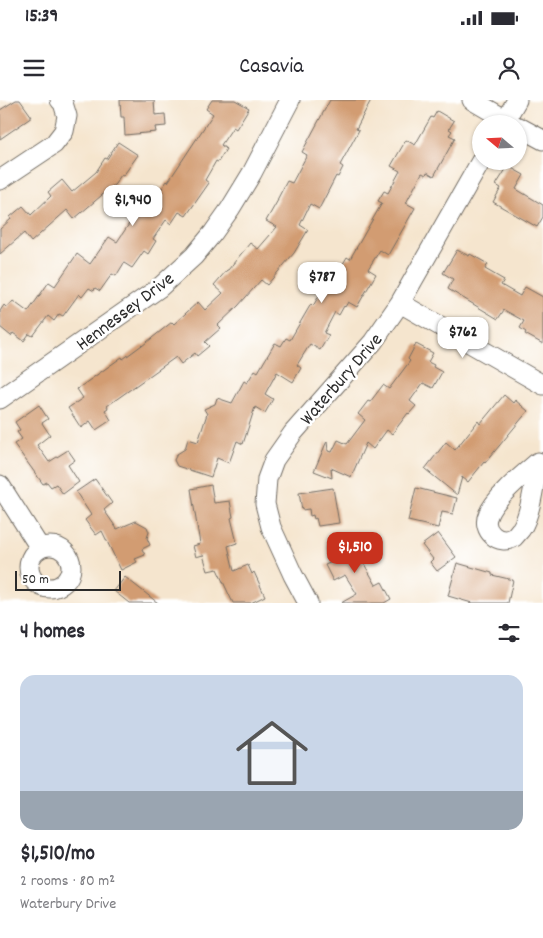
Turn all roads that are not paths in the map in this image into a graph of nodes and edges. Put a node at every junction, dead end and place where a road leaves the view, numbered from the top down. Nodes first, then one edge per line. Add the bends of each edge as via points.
1 (60, 100) edge
2 (290, 100) edge
3 (472, 100) edge
4 (517, 100) edge
5 (496, 115) edge
6 (513, 115) edge
7 (528, 133) edge
8 (543, 140) edge
9 (477, 170) edge
10 (0, 180) edge
11 (400, 303) junction
12 (543, 385) edge
13 (0, 399) edge
14 (0, 485) edge
15 (40, 548) dead end
16 (308, 603) edge

1 - 10 street via 67,116 64,131 54,144
2 - 13 street, Hennessey Drive via 230,209 194,256 159,288
3 - 5 street
4 - 6 street
7 - 8 street
9 - 11 street, Waterbury Drive
11 - 12 street
11 - 16 street, Waterbury Drive via 373,342 293,433 274,460 268,478 265,504 271,527
14 - 15 street

